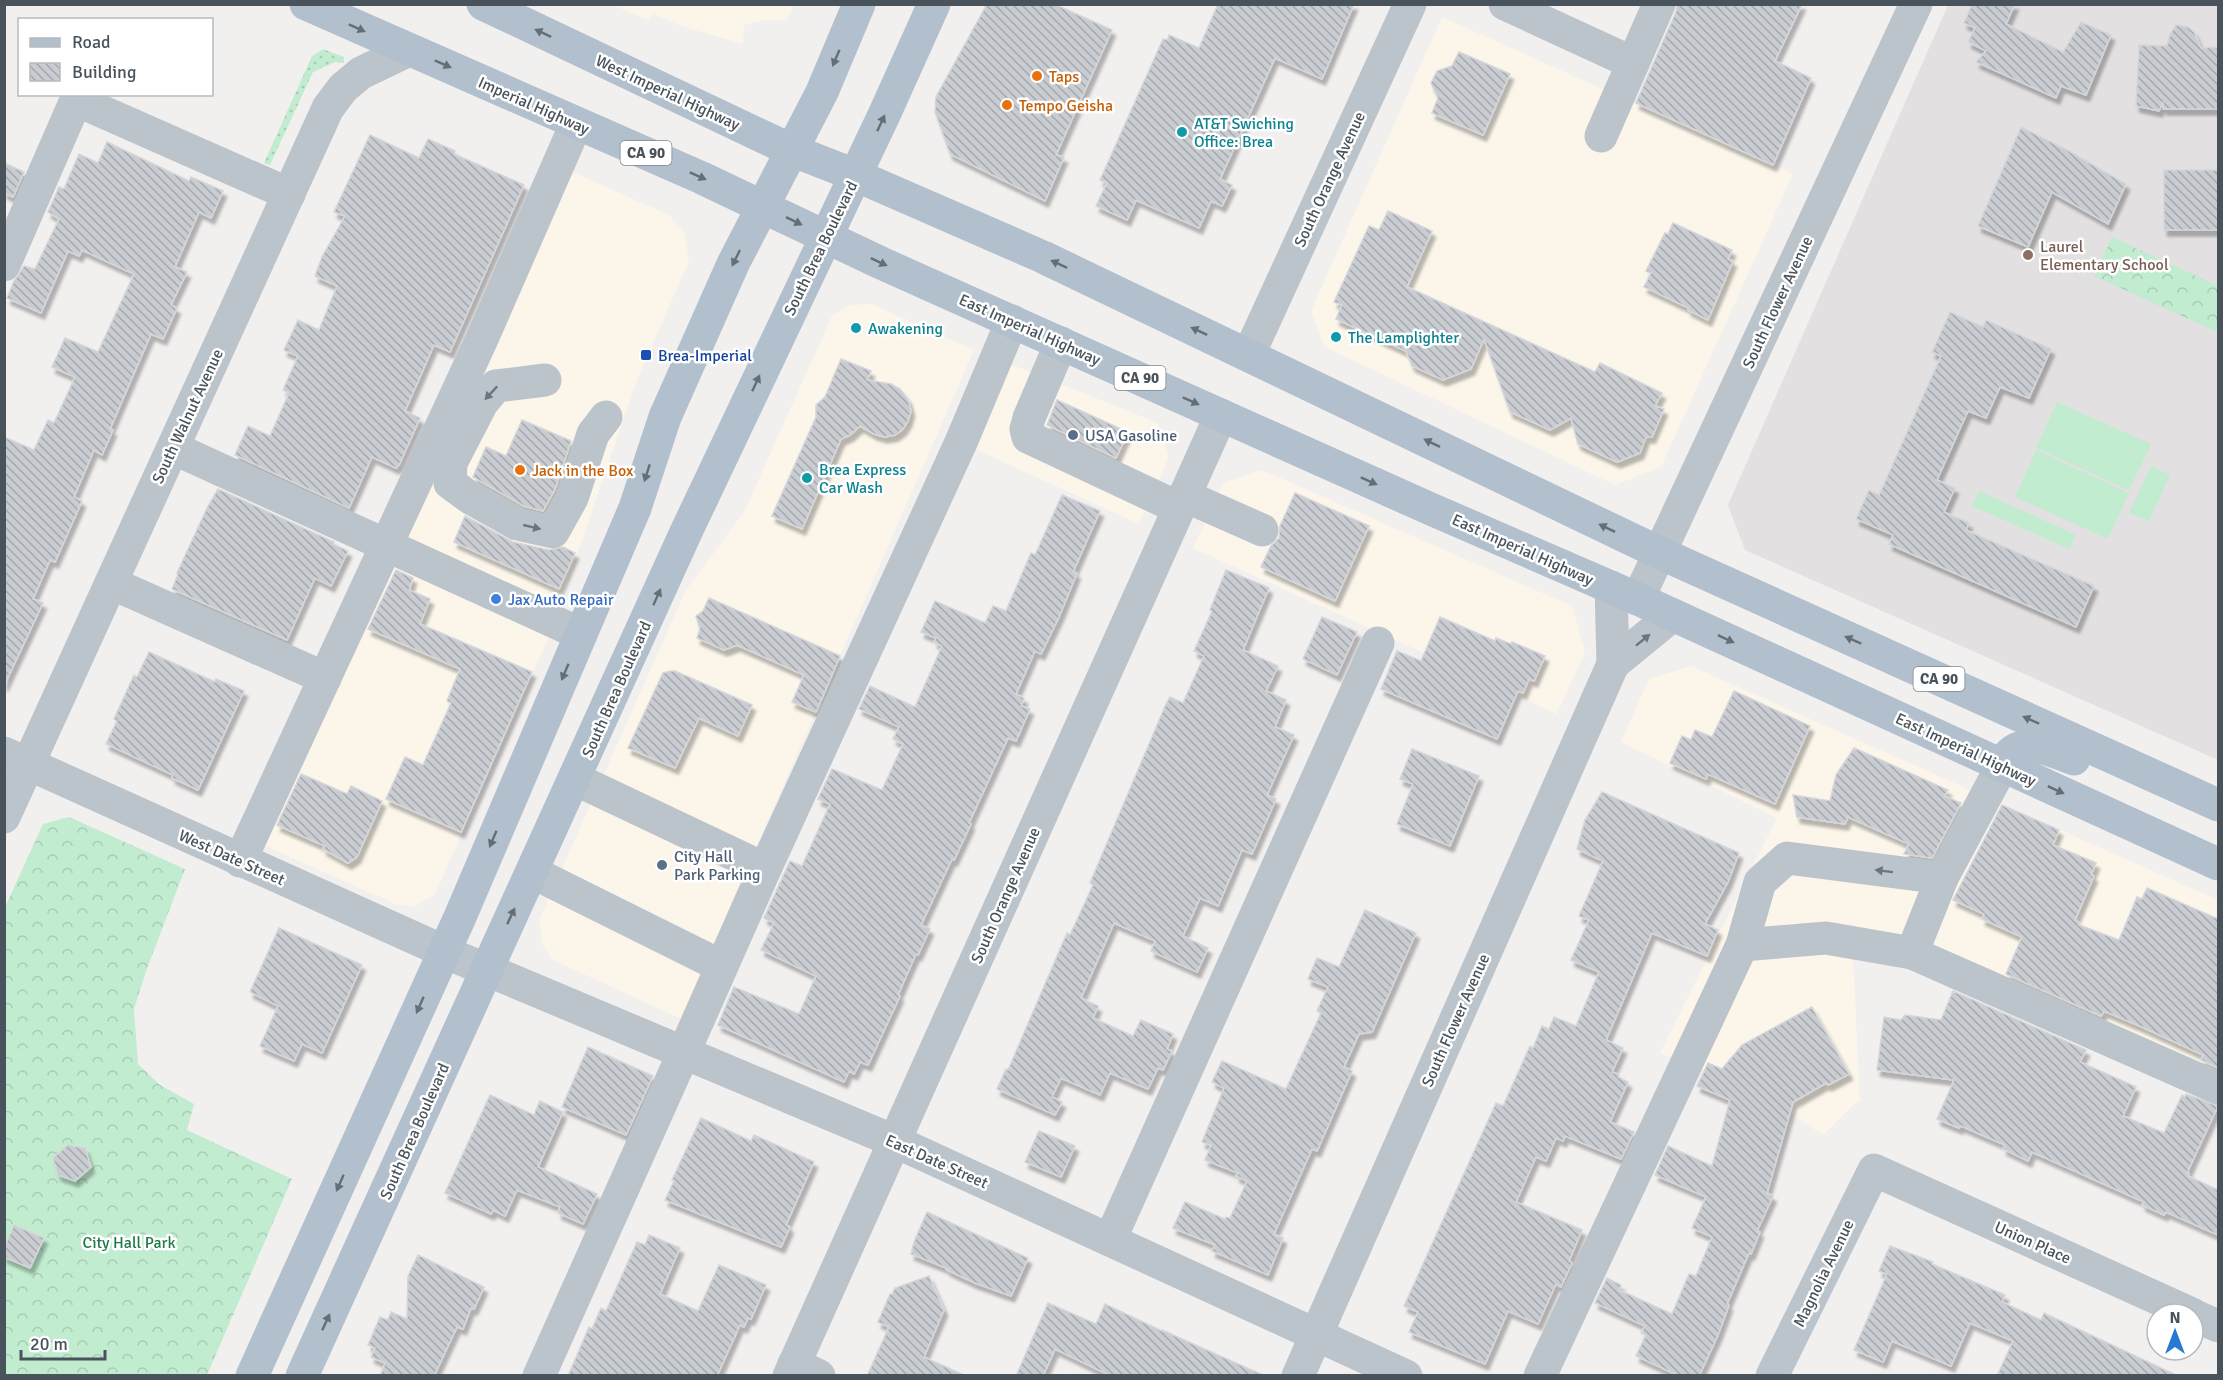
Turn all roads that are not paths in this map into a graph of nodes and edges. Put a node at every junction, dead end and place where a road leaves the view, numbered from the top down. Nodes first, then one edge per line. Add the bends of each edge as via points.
1 (306, 4) edge
2 (483, 4) edge
3 (859, 4) edge
4 (934, 4) edge
5 (1410, 4) edge
6 (1505, 4) edge
7 (1659, 4) edge
8 (1916, 4) edge
9 (410, 50) junction
10 (1633, 63) junction
11 (576, 124) junction
12 (1601, 136) dead end
13 (791, 150) junction
14 (855, 175) junction
15 (289, 194) junction
16 (762, 205) junction
17 (826, 236) junction
18 (4, 265) edge
19 (1012, 321) junction
20 (1061, 343) junction
21 (1249, 354) junction
22 (545, 380) dead end
23 (1221, 415) junction
24 (606, 417) dead end
25 (173, 448) junction
26 (1182, 502) junction
27 (1262, 530) dead end
28 (386, 546) junction
29 (1660, 553) junction
30 (111, 583) junction
31 (1624, 593) junction
32 (1673, 615) junction
33 (581, 634) junction
34 (1378, 644) dead end
35 (1613, 664) junction
36 (325, 678) junction
37 (16, 759) edge
38 (2002, 765) junction
39 (575, 779) junction
40 (2218, 805) edge
41 (4, 818) edge
42 (240, 861) junction
43 (2218, 864) edge
44 (765, 868) junction
45 (532, 872) junction
46 (1942, 878) junction
47 (1742, 945) junction
48 (1912, 953) junction
49 (464, 960) junction
50 (721, 966) junction
51 (684, 1052) junction
52 (2218, 1088) edge
53 (894, 1141) junction
54 (1874, 1170) joint
55 (1110, 1240) junction
56 (2166, 1302) edge
57 (1317, 1334) junction
58 (800, 1372) edge
59 (252, 1376) edge
60 (302, 1376) edge
61 (539, 1376) edge
62 (1298, 1376) edge
63 (1406, 1376) edge
64 (1540, 1376) edge
65 (1772, 1376) edge

1 -> 9 main road, Imperial Highway / CA 90
13 -> 2 main road, West Imperial Highway / CA 90
3 -> 13 main road, South Brea Boulevard via 822,92
14 -> 4 main road, South Brea Boulevard
5 - 21 street, South Orange Avenue
6 - 10 street
7 - 10 street
8 - 29 street, South Flower Avenue
9 -> 11 main road, Imperial Highway / CA 90
9 - 15 street, South Walnut Avenue via 361,73 343,88 328,108
10 - 12 street
11 -> 16 main road, Imperial Highway / CA 90
11 - 28 street
13 - 14 main road, West Imperial Highway / CA 90
13 - 16 main road, South Brea Boulevard
14 - 17 main road, South Brea Boulevard
21 -> 14 main road, CA 90 via 1043,256
15 - 18 street via 76,100
15 - 25 street, South Walnut Avenue
16 -> 17 main road, CA 90
16 -> 33 main road, South Brea Boulevard via 665,417 635,508
17 -> 19 main road, East Imperial Highway / CA 90
39 -> 17 main road, South Brea Boulevard
19 - 20 main road, East Imperial Highway / CA 90
19 - 44 street
20 -> 23 main road, East Imperial Highway / CA 90
20 - 26 street via 1029,417 1028,437
29 -> 21 main road, CA 90
22 -> 24 street via 496,386 482,403 451,464 450,483 517,524 553,532 572,498 593,434
23 - 26 street, South Orange Avenue
23 -> 31 main road, East Imperial Highway / CA 90
25 - 28 street
25 - 30 street, South Walnut Avenue
26 - 27 street
26 - 53 street, South Orange Avenue
28 - 33 street
28 - 36 street
29 - 31 street, South Flower Avenue
40 -> 29 main road, CA 90
30 - 36 street
30 - 37 street, South Walnut Avenue
31 - 32 main road, East Imperial Highway / CA 90
31 - 35 street, South Flower Avenue
35 -> 32 street, South Flower Avenue
32 -> 38 main road, East Imperial Highway / CA 90
33 -> 49 main road, South Brea Boulevard
34 - 55 street
35 - 57 street, South Flower Avenue
36 - 42 street
37 - 41 street, South Walnut Avenue
37 - 42 street, West Date Street
38 - 40 main road via 2014,749 2025,745 2038,747
38 -> 43 main road, East Imperial Highway / CA 90
38 - 46 street
39 - 44 street
39 - 45 main road, South Brea Boulevard
42 - 49 street, West Date Street
44 - 50 street
49 -> 45 main road, South Brea Boulevard
45 - 50 street
46 -> 47 street via 1787,858 1760,882
46 - 48 street
47 - 48 street via 1826,938
47 - 64 street
48 - 52 street
49 - 51 street, East Date Street
49 -> 59 main road, South Brea Boulevard
60 -> 49 main road, South Brea Boulevard
50 - 51 street
51 - 53 street, East Date Street
51 - 61 street
53 - 55 street, East Date Street
53 - 58 street, South Orange Avenue
54 - 56 street, Union Place
54 - 65 street, Magnolia Avenue
55 - 57 street, East Date Street
57 - 62 street, South Flower Avenue
57 - 63 street, East Date Street

